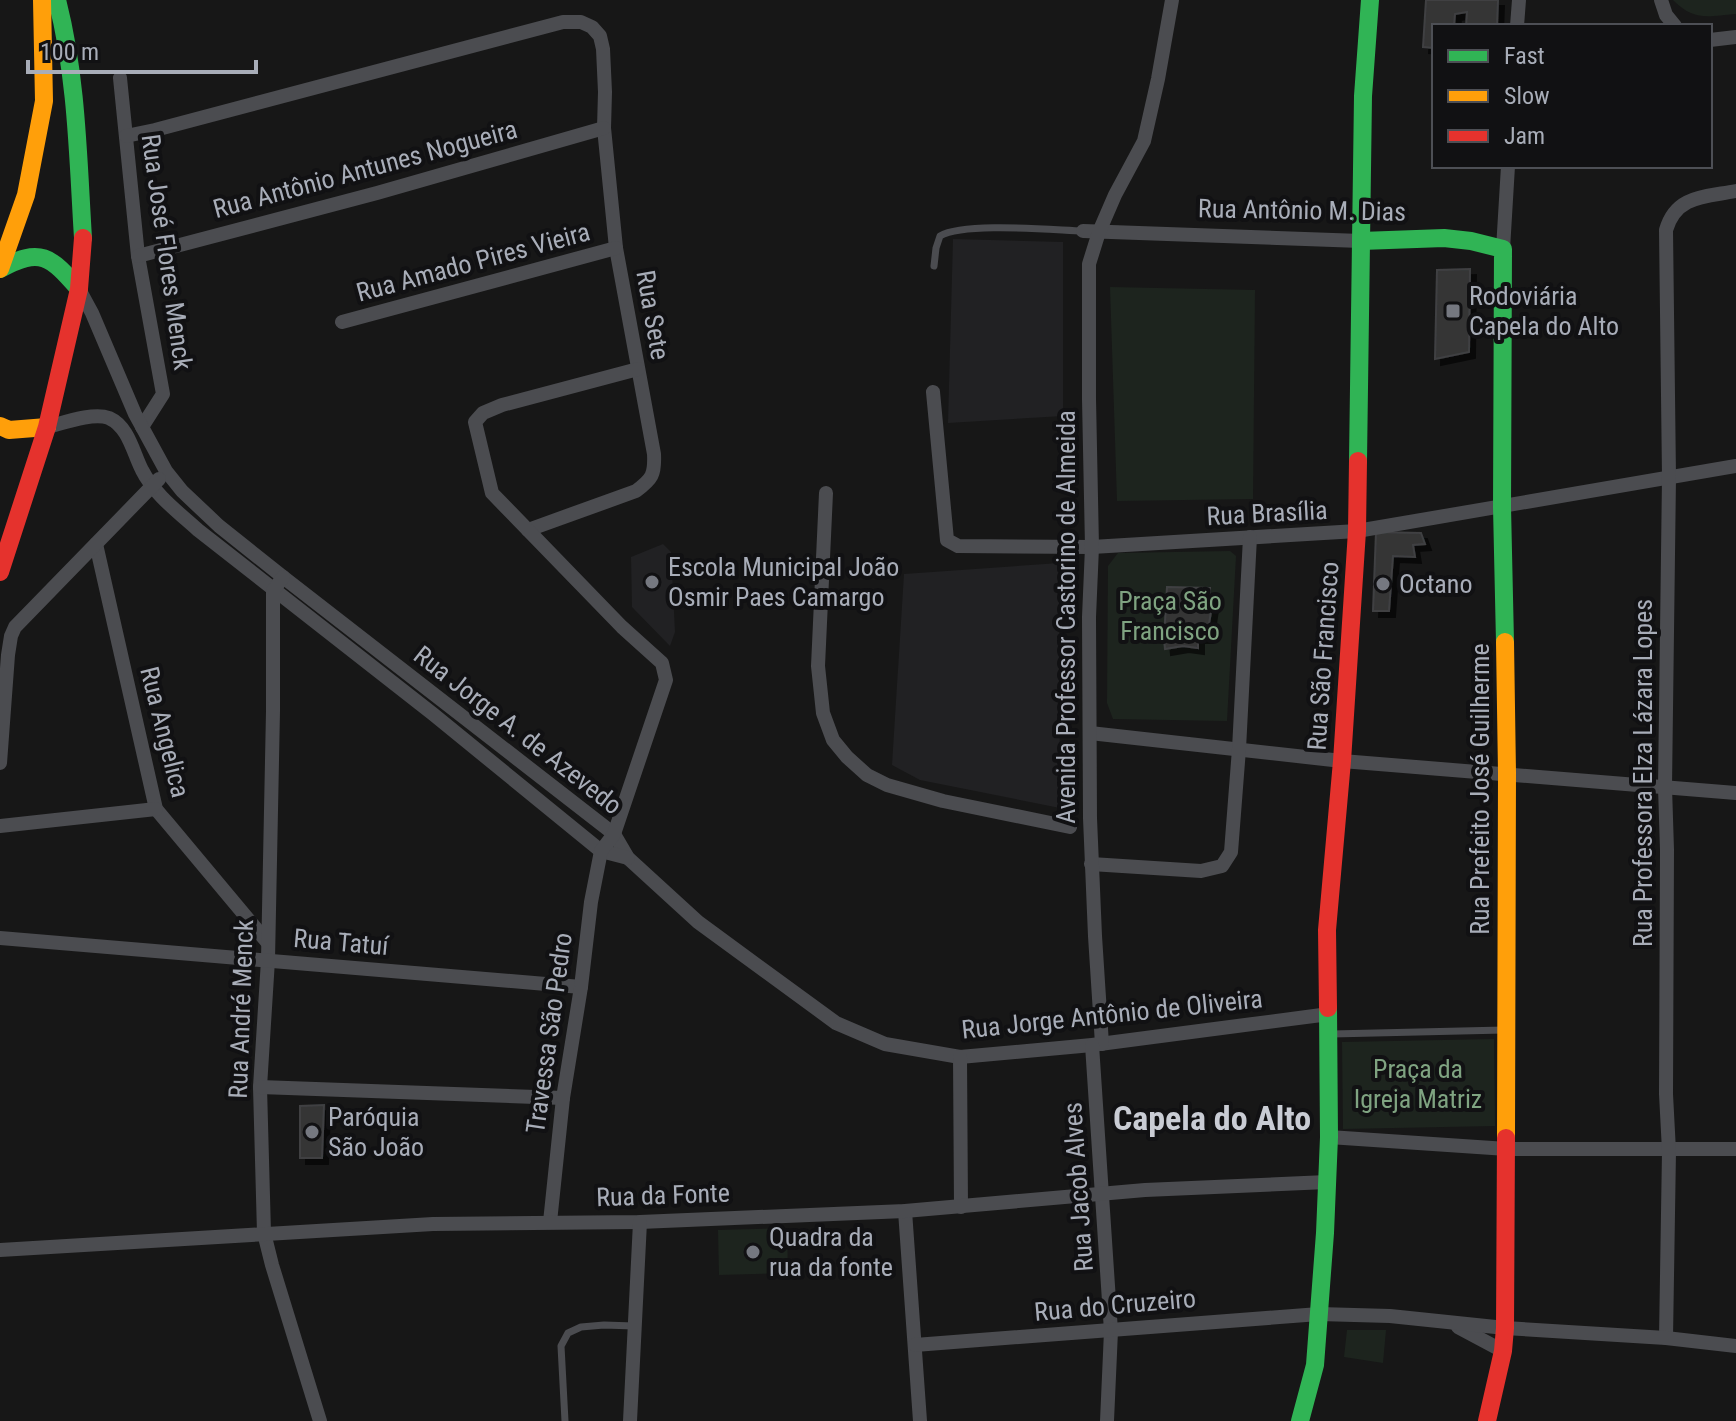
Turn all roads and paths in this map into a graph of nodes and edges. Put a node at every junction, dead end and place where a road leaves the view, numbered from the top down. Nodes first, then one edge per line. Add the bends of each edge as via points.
1 (42, 0) edge
2 (57, 0) edge
3 (1172, 0) edge
4 (1370, 0) edge
5 (1519, 0) edge
6 (1661, 0) edge
7 (1517, 24) edge
8 (1673, 24) edge
9 (1736, 37) edge
10 (1712, 40) edge
11 (120, 78) dead end
12 (604, 128) junction
13 (126, 136) junction
14 (1508, 168) edge
15 (1736, 191) edge
16 (1083, 231) joint
17 (1099, 232) junction
18 (1361, 241) junction
19 (616, 248) junction
20 (1503, 249) junction
21 (138, 256) junction
22 (934, 266) dead end
23 (0, 269) edge
24 (79, 289) junction
25 (342, 322) dead end
26 (638, 369) junction
27 (933, 392) dead end
28 (0, 426) edge
29 (47, 427) junction
30 (142, 427) junction
31 (1736, 466) edge
32 (166, 471) junction
33 (1669, 477) junction
34 (153, 485) junction
35 (826, 493) dead end
36 (1502, 507) junction
37 (528, 530) junction
38 (1357, 531) junction
39 (1250, 537) junction
40 (96, 544) junction
41 (1092, 547) junction
42 (0, 572) edge
43 (283, 577) junction
44 (273, 591) junction
45 (5, 635) edge
46 (1090, 733) junction
47 (1239, 749) junction
48 (1342, 761) junction
49 (0, 763) edge
50 (1507, 773) junction
51 (1665, 787) junction
52 (1736, 793) edge
53 (156, 809) junction
54 (0, 826) edge
55 (1070, 827) dead end
56 (614, 834) junction
57 (601, 851) junction
58 (628, 858) junction
59 (1091, 864) junction
60 (0, 938) edge
61 (268, 943) junction
62 (268, 960) junction
63 (581, 987) junction
64 (1329, 1014) junction
65 (1506, 1029) junction
66 (1327, 1034) junction
67 (1097, 1044) junction
68 (960, 1057) junction
69 (260, 1087) junction
70 (563, 1098) junction
71 (1329, 1137) junction
72 (1507, 1149) junction
73 (1736, 1149) edge
74 (1669, 1151) junction
75 (1327, 1182) junction
76 (1103, 1194) junction
77 (961, 1207) junction
78 (905, 1211) junction
79 (550, 1222) junction
80 (640, 1222) junction
81 (264, 1233) junction
82 (0, 1250) edge
83 (1319, 1314) junction
84 (1449, 1322) junction
85 (634, 1326) junction
86 (1505, 1328) junction
87 (1111, 1331) junction
88 (1666, 1338) junction
89 (915, 1345) junction
90 (1736, 1346) edge
91 (1503, 1351) junction
92 (320, 1421) edge
93 (565, 1421) edge
94 (630, 1421) edge
95 (920, 1421) edge
96 (1107, 1421) edge
97 (1300, 1421) edge
98 (1487, 1421) edge

1 - 23 main road via 44,101 26,195
2 - 24 main road via 76,126 83,243
3 - 17 street, Avenida Professor Castorino de Almeida via 1144,141
4 - 18 main road, Rua São Francisco
5 - 7 street
6 - 8 street
9 - 10 street
11 - 13 street, Rua José Flores Menck
12 - 13 street, Rua Sete via 600,36 581,22 563,22
12 - 19 street, Rua Sete
12 - 21 street, Rua Antônio Antunes Nogueira
13 - 21 street, Rua José Flores Menck
14 - 20 street
15 - 33 street, Rua Professora Elza Lázara Lopes via 1685,202 1669,218 1666,230
16 - 17 street, Rua Antônio M. Dias
16 - 22 lane via 949,231 940,236
17 - 18 street, Rua Antônio M. Dias
17 - 41 street, Avenida Professor Castorino de Almeida via 1089,264
18 - 20 main road, Rua Antônio M. Dias via 1440,238
18 - 38 main road, Rua São Francisco
19 - 25 street, Rua Amado Pires Vieira
19 - 26 street, Rua Sete
20 - 36 main road, Rua Prefeito José Guilherme
21 - 30 street, Rua José Flores Menck via 163,394
23 - 24 main road via 38,256 62,268
24 - 29 main road
24 - 30 street, Rua Jorge A. de Azevedo
26 - 37 street, Rua Sete via 654,454 655,471 649,481 636,491
26 - 37 street via 502,405 475,422 492,493
27 - 41 street, Rua Brasília via 947,540 958,546
28 - 29 main road
29 - 34 street, Rua Jorge A. de Azevedo via 107,417 129,439
29 - 42 main road
30 - 32 street, Rua Jorge A. de Azevedo
31 - 33 street, Rua Brasília
32 - 34 street
32 - 43 street, Rua Jorge A. de Azevedo via 219,526
33 - 36 street, Rua Brasília
33 - 51 street, Rua Professora Elza Lázara Lopes
34 - 40 street
34 - 44 street, Rua Jorge A. de Azevedo
35 - 55 street via 818,666 823,713 833,740 867,775 887,785
36 - 38 street, Rua Brasília
36 - 50 main road, Rua Prefeito José Guilherme
37 - 56 street via 662,663 666,680
38 - 39 street, Rua Brasília
38 - 48 main road, Rua São Francisco
39 - 41 street, Rua Brasília
39 - 47 street
40 - 45 street
40 - 53 street, Rua Angelica
41 - 46 street, Avenida Professor Castorino de Almeida
43 - 44 street
43 - 56 street, Rua Jorge A. de Azevedo
44 - 57 street, Rua Jorge A. de Azevedo
44 - 61 street, Rua André Menck
45 - 49 street
46 - 47 street
46 - 59 street, Avenida Professor Castorino de Almeida
47 - 48 street
47 - 59 street via 1231,852 1222,866 1201,871
48 - 50 street
48 - 64 main road, Rua São Francisco via 1327,930
50 - 51 street
50 - 65 main road, Rua Prefeito José Guilherme
51 - 52 street
51 - 74 street, Rua Professora Elza Lázara Lopes
53 - 54 street
53 - 61 street, Rua Angelica
56 - 57 street
56 - 58 street, Rua Jorge A. de Azevedo
57 - 58 street, Rua Jorge A. de Azevedo
57 - 63 street, Travessa São Pedro
58 - 68 street, Rua Jorge Antônio de Oliveira via 698,922 836,1023 885,1044
59 - 67 street, Avenida Professor Castorino de Almeida
60 - 62 street, Rua Tatuí
61 - 62 street, Rua André Menck
62 - 63 street, Rua Tatuí
62 - 69 street, Rua André Menck
63 - 70 street, Travessa São Pedro
64 - 66 main road, Rua São Francisco
64 - 67 street, Rua Jorge Antônio de Oliveira
65 - 66 lane
65 - 72 main road, Rua Prefeito José Guilherme
66 - 71 main road, Rua São Francisco
67 - 68 street, Rua Jorge Antônio de Oliveira
67 - 76 street, Rua Jacob Alves
68 - 77 street
69 - 70 street
69 - 81 street, Rua André Menck
70 - 79 street, Travessa São Pedro
71 - 72 street
71 - 75 main road, Rua São Francisco
72 - 74 street
72 - 86 main road, Rua Prefeito José Guilherme
73 - 74 street
74 - 88 street, Rua Professora Elza Lázara Lopes
75 - 76 street, Rua da Fonte
75 - 83 main road, Rua São Francisco
76 - 77 street, Rua da Fonte
76 - 87 street, Rua Jacob Alves
77 - 78 street, Rua da Fonte
78 - 80 street, Rua da Fonte
78 - 89 street
79 - 80 street, Rua da Fonte
79 - 81 street, Rua da Fonte
80 - 85 street
81 - 82 street, Rua da Fonte
81 - 92 street, Rua André Menck
83 - 84 street, Rua do Cruzeiro
83 - 87 street, Rua do Cruzeiro
83 - 97 main road, Rua São Francisco via 1315,1365
84 - 86 street, Rua do Cruzeiro
84 - 91 street
85 - 93 lane via 581,1327 568,1333 561,1346
85 - 94 street
86 - 88 street, Rua do Cruzeiro
86 - 91 main road, Rua Prefeito José Guilherme
87 - 89 street, Rua do Cruzeiro
87 - 96 street, Rua Jacob Alves
88 - 90 street, Rua do Cruzeiro
89 - 95 street
91 - 98 main road, Rua Prefeito José Guilherme

